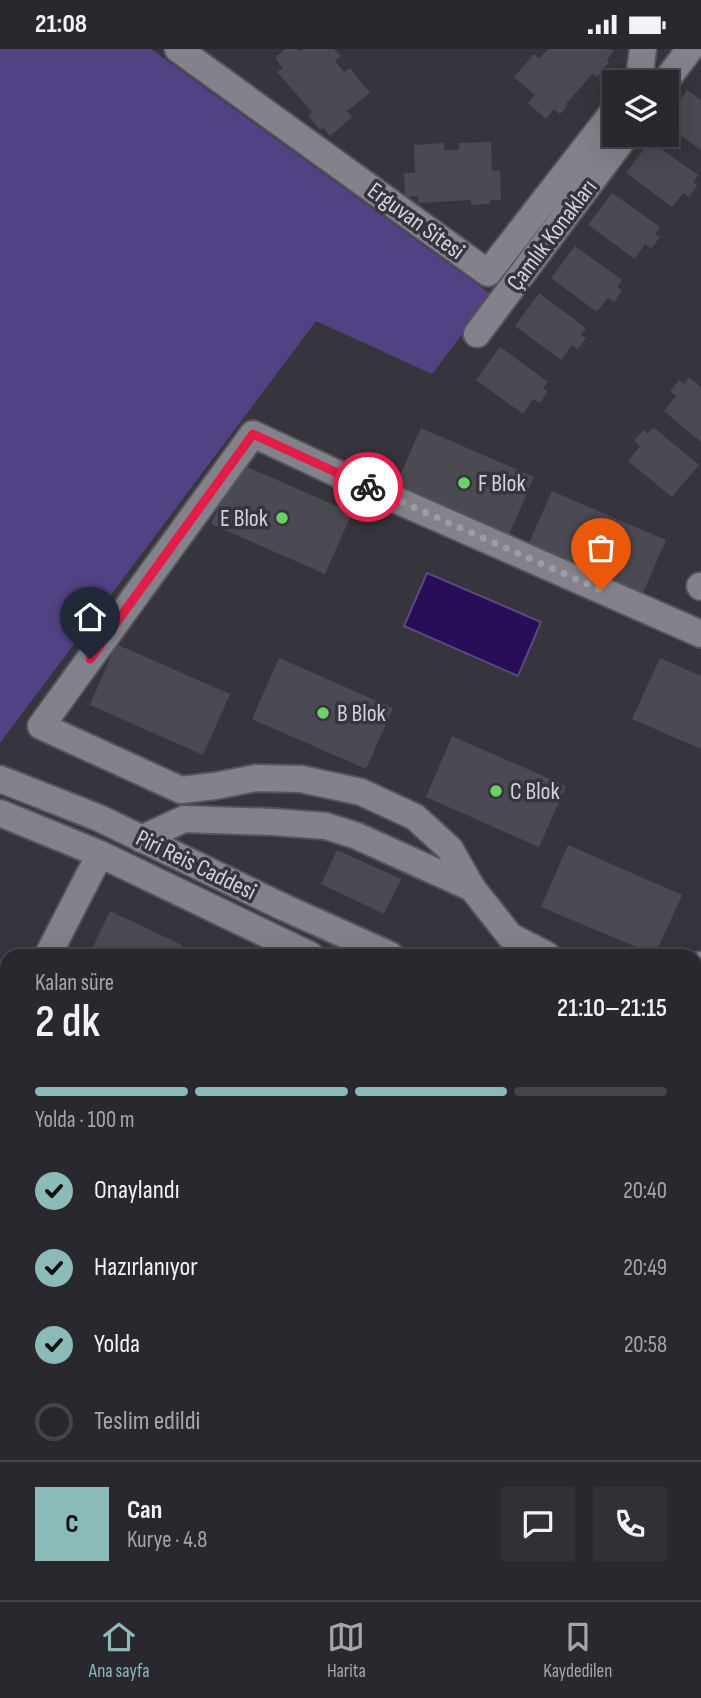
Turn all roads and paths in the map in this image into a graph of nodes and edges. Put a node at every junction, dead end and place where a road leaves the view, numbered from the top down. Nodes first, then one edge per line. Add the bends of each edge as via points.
1 (178, 49) edge
2 (643, 49) edge
3 (690, 49) edge
4 (640, 70) edge
5 (674, 70) edge
6 (602, 126) edge
7 (617, 147) edge
8 (477, 334) dead end
9 (701, 634) edge
10 (0, 779) edge
11 (0, 813) edge
12 (141, 839) junction
13 (100, 854) junction
14 (472, 888) junction
15 (51, 949) edge
16 (297, 949) edge
17 (377, 949) edge
18 (535, 949) edge

1 - 6 street, Erguvan Sitesi via 488,273
2 - 4 street
3 - 5 street
7 - 8 street, Çamlık Konakları
9 - 14 street via 253,434 41,726 181,789 256,778 301,779 361,792 415,817 450,849
10 - 12 street, Piri Reis Caddesi
11 - 13 street, Piri Reis Caddesi
12 - 14 street via 184,819 326,825
12 - 17 street, Piri Reis Caddesi
13 - 15 street
13 - 16 street, Piri Reis Caddesi
14 - 18 street via 510,936

